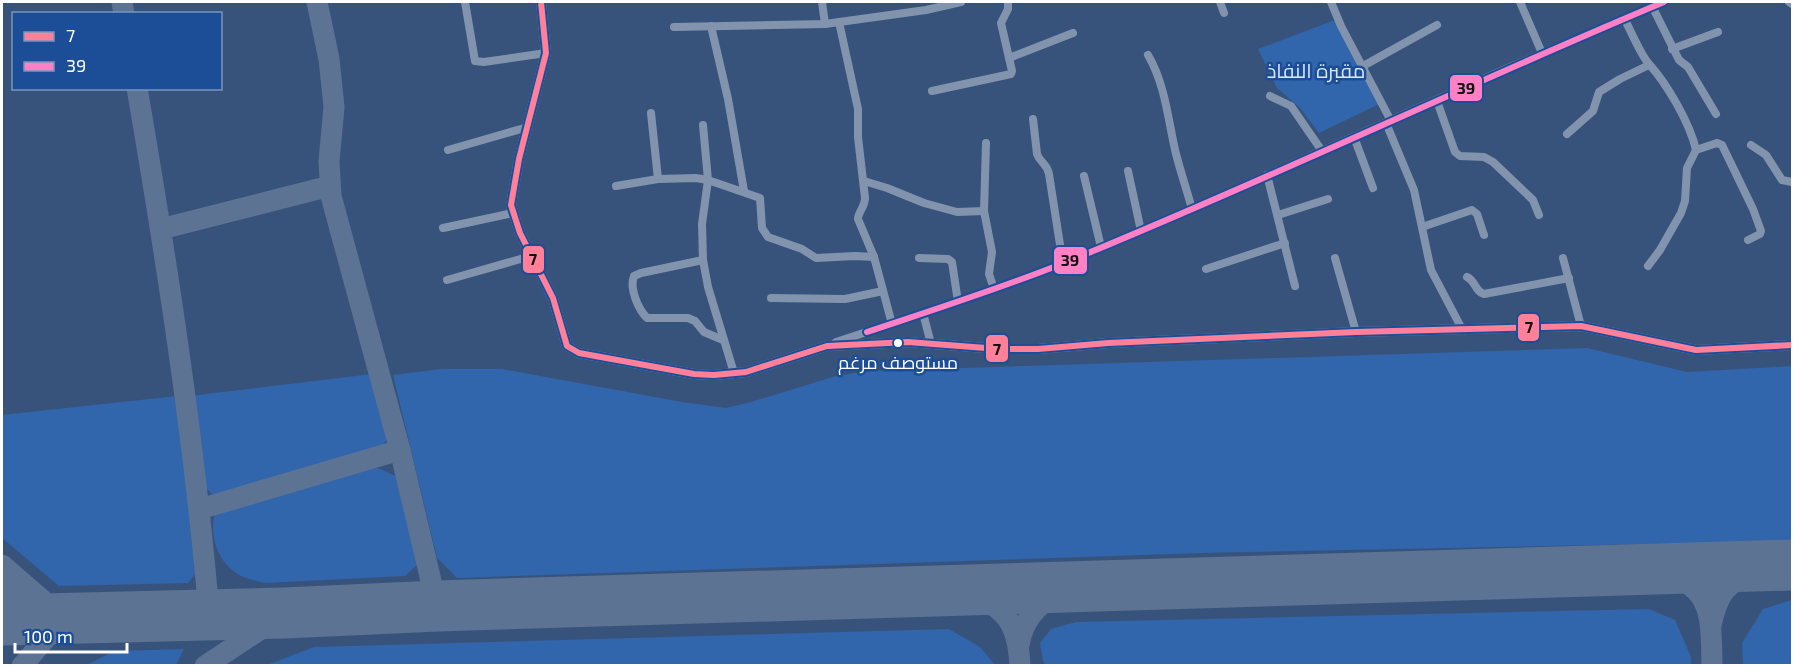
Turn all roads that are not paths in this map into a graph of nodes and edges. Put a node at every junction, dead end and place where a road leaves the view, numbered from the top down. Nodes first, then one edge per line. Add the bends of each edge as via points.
1 (465, 2) edge
2 (541, 2) edge
3 (822, 2) edge
4 (961, 2) edge
5 (1008, 2) edge
6 (1220, 2) edge
7 (1331, 2) edge
8 (1520, 2) edge
9 (1664, 2) edge
10 (1789, 2) edge
11 (1792, 4) edge
12 (1648, 5) edge
13 (925, 6) edge
14 (1224, 13) dead end
15 (1624, 18) junction
16 (839, 22) junction
17 (825, 24) junction
18 (1437, 25) dead end
19 (711, 26) junction
20 (674, 27) dead end
21 (1718, 32) dead end
22 (1073, 33) dead end
23 (1672, 49) junction
24 (546, 53) junction
25 (1542, 53) junction
26 (1148, 55) dead end
27 (1009, 58) junction
28 (1649, 65) junction
29 (1363, 66) junction
30 (932, 91) dead end
31 (1270, 96) dead end
32 (1437, 101) junction
33 (651, 113) dead end
34 (1716, 114) dead end
35 (1033, 119) dead end
36 (1388, 122) junction
37 (703, 126) dead end
38 (528, 128) junction
39 (1566, 134) dead end
40 (1354, 137) junction
41 (986, 143) dead end
42 (1751, 144) dead end
43 (448, 150) dead end
44 (1696, 150) junction
45 (1322, 151) junction
46 (1128, 171) dead end
47 (1267, 175) junction
48 (1084, 176) dead end
49 (658, 179) junction
50 (708, 180) junction
51 (864, 181) junction
52 (1792, 182) edge
53 (616, 186) dead end
54 (1373, 188) dead end
55 (744, 191) junction
56 (1328, 200) dead end
57 (1192, 209) junction
58 (984, 211) junction
59 (513, 213) junction
60 (1278, 215) junction
61 (1539, 215) dead end
62 (1422, 227) junction
63 (443, 228) dead end
64 (1141, 231) junction
65 (1484, 235) dead end
66 (1748, 240) dead end
67 (1285, 243) junction
68 (1101, 247) junction
69 (531, 256) junction
70 (874, 257) junction
71 (919, 258) dead end
72 (1335, 258) dead end
73 (1563, 258) dead end
74 (703, 260) junction
75 (1063, 264) junction
76 (1648, 266) dead end
77 (1206, 269) dead end
78 (1467, 277) dead end
79 (1569, 278) junction
80 (447, 280) dead end
81 (1295, 286) dead end
82 (994, 289) junction
83 (884, 291) junction
84 (771, 298) dead end
85 (958, 302) junction
86 (923, 313) junction
87 (892, 324) junction
88 (1581, 326) junction
89 (1462, 329) junction
90 (1356, 332) junction
91 (723, 340) junction
92 (930, 344) junction
93 (1792, 345) edge
94 (827, 346) junction
95 (734, 373) junction

1 - 24 street via 475,61
2 - 24 main road
3 - 17 street
4 - 13 street
5 - 27 street via 1001,23
6 - 14 street
7 - 29 street
8 - 25 street
9 - 12 street
10 - 11 street
12 - 15 street
12 - 23 street
13 - 16 street
15 - 25 street
15 - 28 street
16 - 17 street
16 - 51 street via 858,109
17 - 19 street
18 - 29 street
19 - 20 street
19 - 55 street
21 - 23 street
22 - 27 street
23 - 34 street via 1688,67
24 - 38 main road
25 - 32 street
26 - 57 street via 1157,70
27 - 30 street via 1012,71 1008,76
28 - 39 street via 1599,92 1593,111
28 - 44 street via 1690,130
29 - 36 street
31 - 45 street via 1291,106
32 - 36 street
32 - 61 street via 1455,152 1493,162 1533,200
33 - 49 street
35 - 75 street via 1037,154 1046,163 1049,174
36 - 40 street
36 - 62 street via 1414,190
37 - 50 street
38 - 43 street
38 - 59 main road via 513,184
40 - 45 street
40 - 54 street
41 - 58 street
42 - 52 street via 1766,155 1782,180
44 - 66 street via 1722,145 1761,231
44 - 76 street via 1687,168 1681,213
45 - 47 street
46 - 64 street
47 - 57 street
47 - 60 street
48 - 68 street
49 - 50 street
49 - 53 street
50 - 55 street
50 - 74 street via 702,224
51 - 58 street via 957,212
51 - 70 street via 865,205 858,216
55 - 70 street via 760,198 762,228 768,237 816,258
56 - 60 street
57 - 64 street
58 - 82 street via 992,252 989,274
59 - 63 street
59 - 69 main road
60 - 67 street
62 - 65 street via 1472,210
62 - 89 street via 1431,270
64 - 68 street
67 - 77 street
67 - 81 street
68 - 75 street
69 - 80 street
69 - 95 main road via 553,298 565,341 573,351 694,374
70 - 83 street
71 - 85 street via 952,262
72 - 90 street
73 - 79 street
74 - 91 street
74 - 91 street via 641,273 634,276 632,288 640,311 647,318 688,318 704,332
75 - 82 street
78 - 79 street via 1484,294
79 - 88 street
82 - 85 street
83 - 84 street via 845,299
83 - 87 street
85 - 86 street
86 - 87 street
86 - 92 street
87 - 94 street
88 - 89 main road
88 - 93 main road via 1696,350
89 - 90 main road
90 - 92 main road via 1038,349
91 - 95 street
92 - 94 main road
94 - 95 main road

